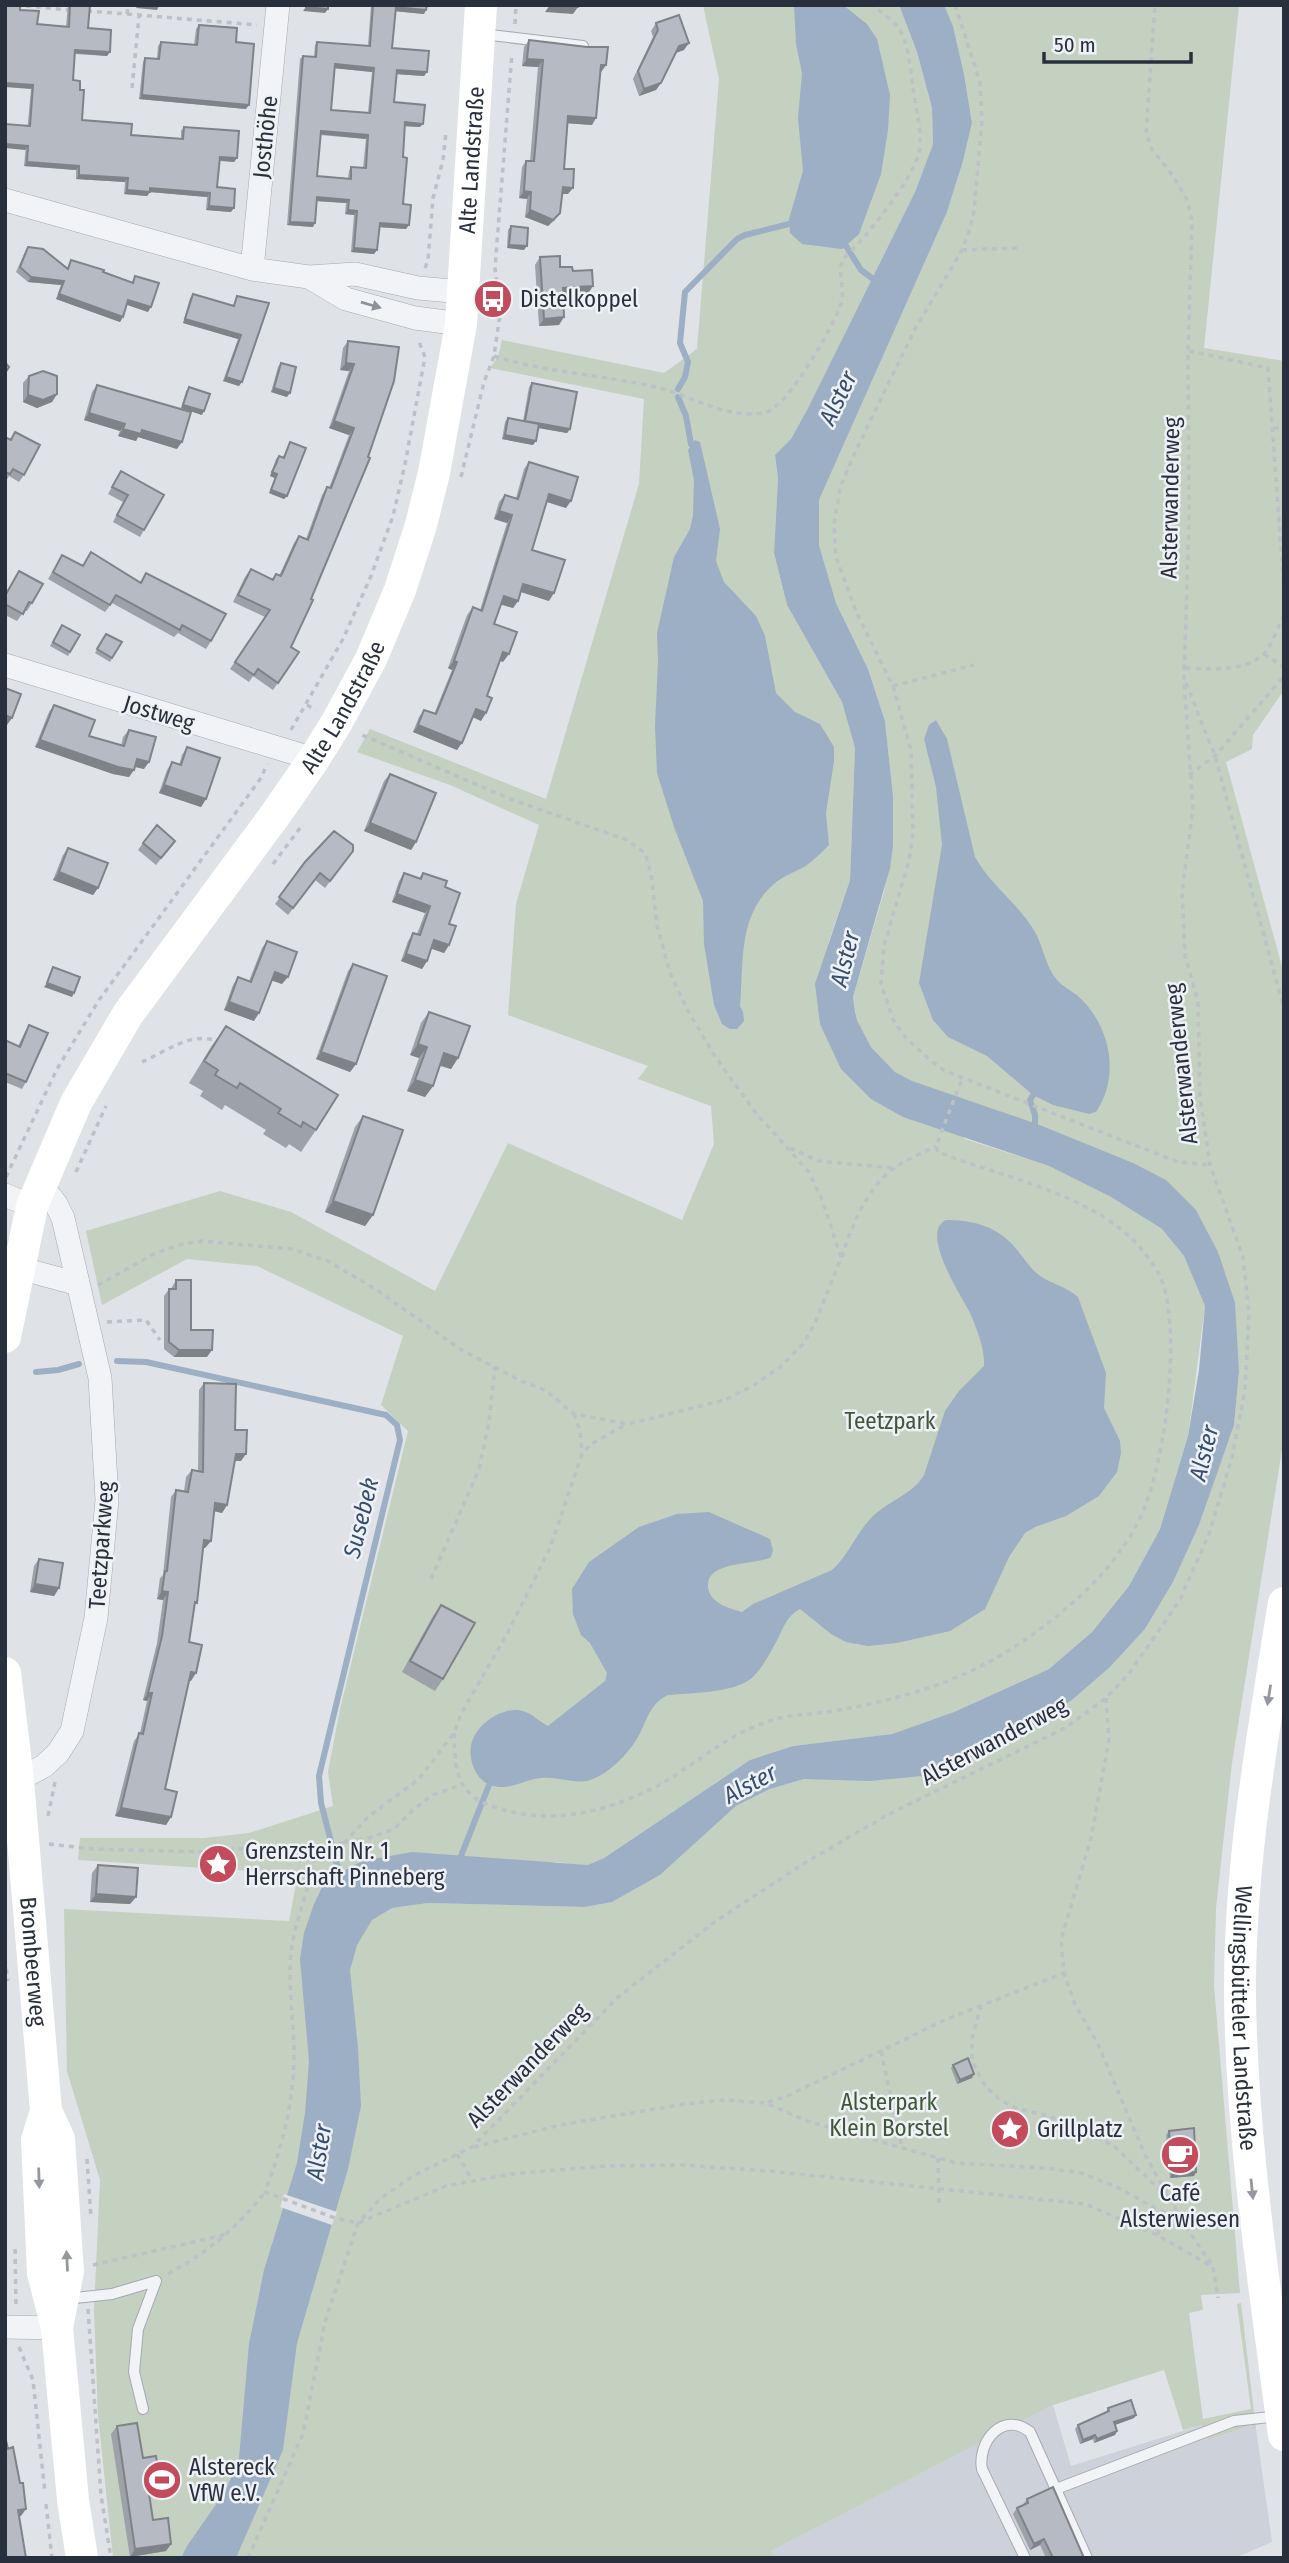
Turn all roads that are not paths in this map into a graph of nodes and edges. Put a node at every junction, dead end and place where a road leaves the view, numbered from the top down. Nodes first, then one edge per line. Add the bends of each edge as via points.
1 (277, 16) edge
2 (480, 20) edge
3 (583, 46) edge
4 (5, 200) edge
5 (252, 269) junction
6 (309, 277) junction
7 (463, 292) junction
8 (461, 324) junction
9 (5, 665) edge
10 (314, 759) junction
11 (26, 1195) edge
12 (19, 1268) junction
13 (80, 1289) junction
14 (5, 1336) edge
15 (1284, 1603) edge
16 (5, 1673) edge
17 (6, 1689) edge
18 (18, 1780) junction
19 (69, 2308) junction
20 (11, 2336) edge
21 (143, 2409) dead end
22 (1282, 2425) edge
23 (1056, 2489) junction
24 (82, 2558) edge
25 (1025, 2558) edge
26 (1087, 2558) edge

1 - 5 street, Josthöhe
2 - 3 lane via 514,36
2 - 7 main road, Alte Landstraße
4 - 5 street
5 - 6 street
6 - 7 street via 355,274
6 -> 8 street via 346,299 415,318
7 - 8 main road, Alte Landstraße
8 - 10 main road, Alte Landstraße via 434,473 400,590 371,659
9 - 10 street, Jostweg
10 - 11 main road, Alte Landstraße via 128,1014
11 - 12 main road, Alte Landstraße
11 - 13 street, Teetzparkweg via 56,1204
12 - 13 street
12 - 14 main road, Alte Landstraße
13 - 18 street, Teetzparkweg via 100,1378 107,1500 96,1618 72,1731 44,1766
15 -> 22 main road, Wellingsbütteler Landstraße via 1246,1854 1240,1996 1247,2135
16 - 17 main road
17 - 18 main road, Brombeerweg
18 - 19 main road, Brombeerweg via 46,2111 37,2140 42,2263
19 - 20 street
19 - 21 lane via 156,2281 138,2329 134,2372
19 - 24 main road, Brombeerweg via 74,2500
22 - 23 lane via 1234,2421
23 - 25 lane via 1030,2432 1006,2426 987,2439 980,2459 982,2469
23 - 26 lane

